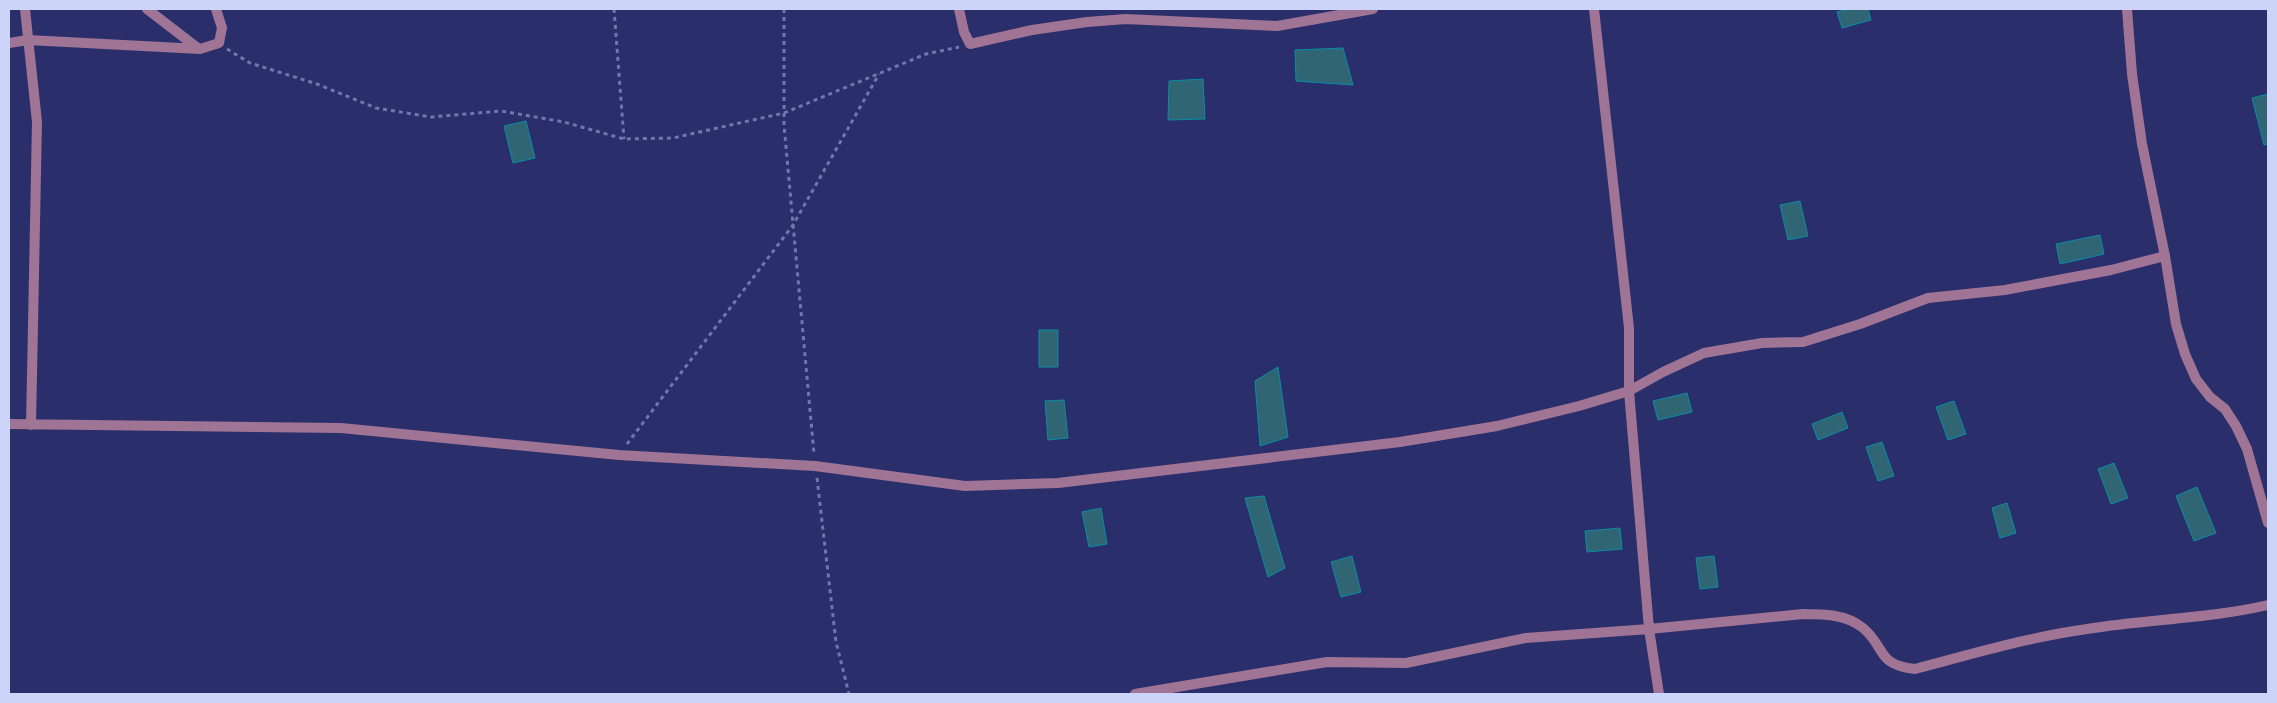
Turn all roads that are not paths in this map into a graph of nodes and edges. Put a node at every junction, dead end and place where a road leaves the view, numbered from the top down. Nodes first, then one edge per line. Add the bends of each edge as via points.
1 (25, 9) edge
2 (147, 9) edge
3 (216, 9) edge
4 (958, 9) edge
5 (1373, 9) edge
6 (1594, 9) edge
7 (2128, 9) edge
8 (28, 40) junction
9 (9, 43) edge
10 (200, 49) junction
11 (2165, 256) junction
12 (1629, 391) junction
13 (9, 424) edge
14 (31, 425) junction
15 (2268, 523) edge
16 (2268, 605) edge
17 (1649, 629) junction
18 (1170, 691) edge
19 (1135, 694) edge
20 (1658, 694) edge

1 - 8 street
2 - 10 street
3 - 10 street via 222,28 218,43
4 - 5 street via 970,44 1087,22 1126,19 1277,26
6 - 12 street via 1629,328
7 - 11 street via 2132,74 2142,144
8 - 9 street
8 - 10 street
8 - 14 street via 36,122
11 - 12 street via 2111,270 2004,290 1928,298 1802,342 1762,343 1704,353
11 - 15 street via 2176,324 2185,354 2196,379 2225,409 2247,448
12 - 14 street via 1497,426 1400,442 1058,483 965,486 815,466 619,455 341,428
12 - 17 street
13 - 14 street
16 - 17 street via 2192,618 2079,630 1915,669 1893,664 1858,624 1824,614
17 - 18 street via 1526,638 1406,663 1327,662
17 - 20 street
18 - 19 street

